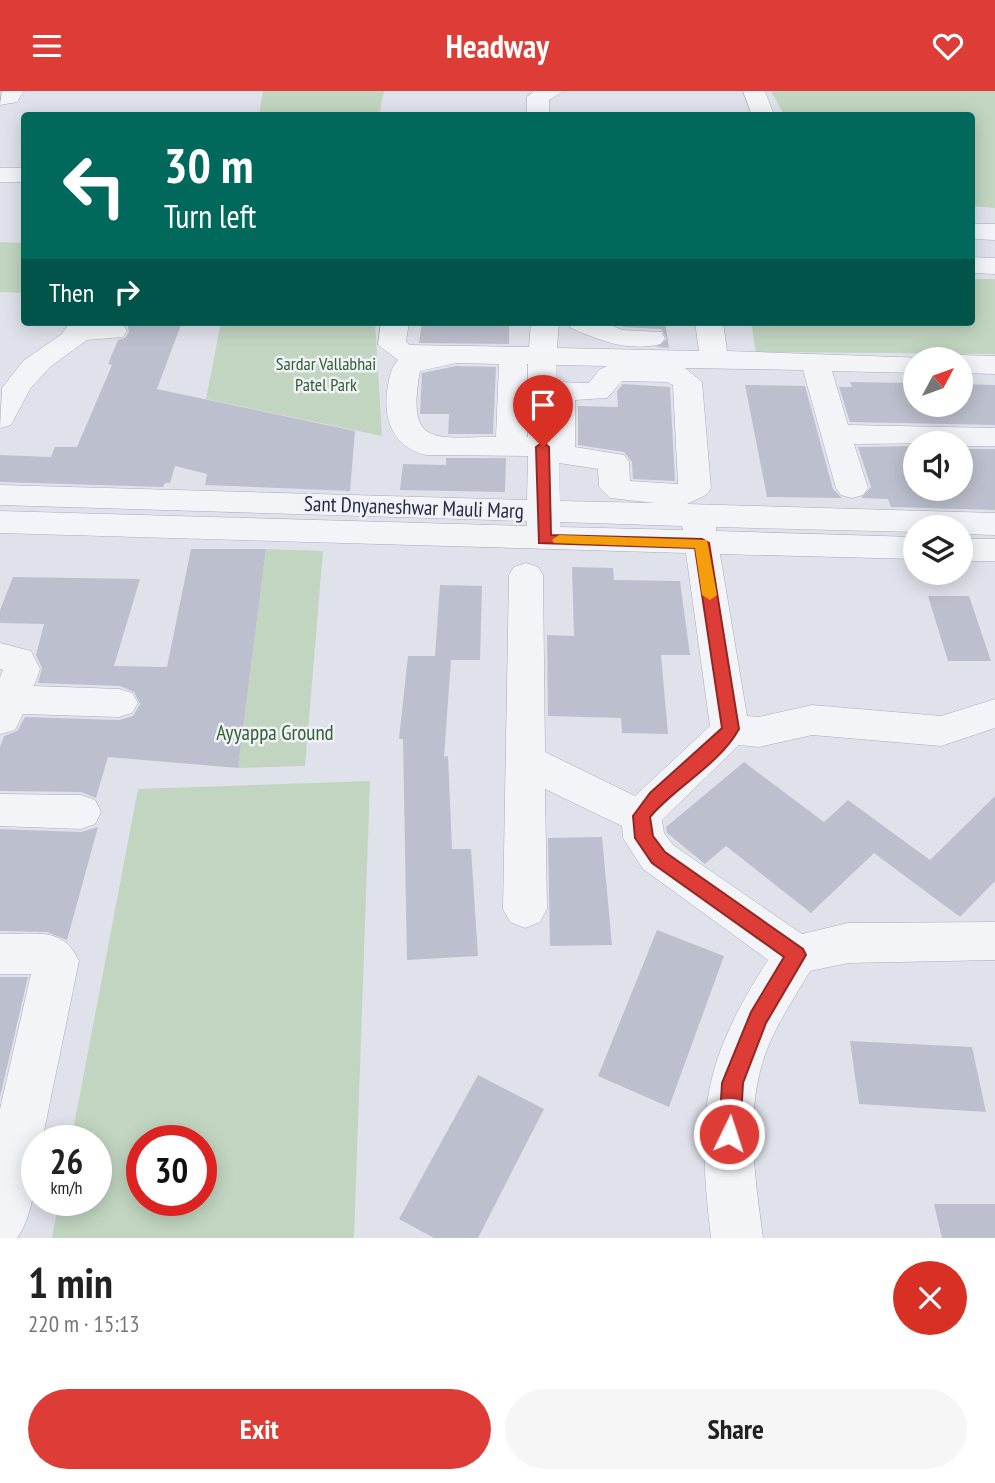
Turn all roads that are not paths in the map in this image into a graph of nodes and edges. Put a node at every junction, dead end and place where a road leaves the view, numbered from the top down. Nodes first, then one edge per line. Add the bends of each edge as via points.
1 (13, 91) edge
2 (553, 91) edge
3 (754, 91) edge
4 (0, 99) edge
5 (538, 112) edge
6 (763, 112) edge
7 (0, 175) edge
8 (21, 175) edge
9 (975, 265) edge
10 (995, 266) edge
11 (394, 326) edge
12 (520, 326) edge
13 (544, 326) edge
14 (590, 326) edge
15 (82, 327) edge
16 (113, 331) dead end
17 (712, 340) edge
18 (815, 363) junction
19 (903, 364) edge
20 (973, 364) edge
21 (995, 365) edge
22 (536, 369) junction
23 (0, 419) edge
24 (838, 433) junction
25 (995, 437) edge
26 (511, 446) junction
27 (543, 447) junction
28 (852, 488) dead end
29 (0, 495) edge
30 (0, 522) edge
31 (995, 524) edge
32 (544, 525) junction
33 (700, 529) junction
34 (903, 547) edge
35 (973, 549) edge
36 (995, 550) edge
37 (526, 575) dead end
38 (0, 656) edge
39 (119, 703) dead end
40 (5, 711) edge
41 (995, 713) edge
42 (730, 729) junction
43 (524, 759) junction
44 (0, 810) edge
45 (81, 812) dead end
46 (641, 816) junction
47 (525, 909) dead end
48 (995, 941) edge
49 (0, 954) edge
50 (796, 955) junction
51 (0, 1219) edge
52 (737, 1238) edge

1 - 4 street
2 - 5 street via 538,97
3 - 6 street
7 - 8 street
9 - 10 street
11 - 22 street via 392,345 404,353
12 - 22 street
13 - 22 street
14 - 17 street via 618,338
15 - 16 street
15 - 23 street via 23,379
17 - 18 street
17 - 22 street
18 - 19 street
18 - 24 street
20 - 21 street
22 - 22 street via 597,392 617,372 674,373 687,382 695,488 684,495 621,491 615,487 613,462 560,454
22 - 26 street
22 - 26 street via 415,361 406,368 399,411 413,439 426,446
22 - 27 street
24 - 25 street
24 - 28 street
26 - 27 street
27 - 32 street
29 - 32 street, Sant Dnyaneshwar Mauli Marg
30 - 32 street, Sant Dnyaneshwar Mauli Marg
31 - 33 street, Sant Dnyaneshwar Mauli Marg
32 - 33 street, Sant Dnyaneshwar Mauli Marg
33 - 34 street, Sant Dnyaneshwar Mauli Marg
33 - 42 street
35 - 36 street
37 - 43 street
38 - 40 street via 18,660 22,669
39 - 40 street
41 - 42 street via 941,731 811,720 759,732
42 - 46 street
43 - 46 street
43 - 47 street
44 - 45 street
46 - 50 street via 644,838 658,857
48 - 50 street via 848,943
49 - 51 street via 52,955 57,961
50 - 52 street via 758,1019 733,1083 728,1159

